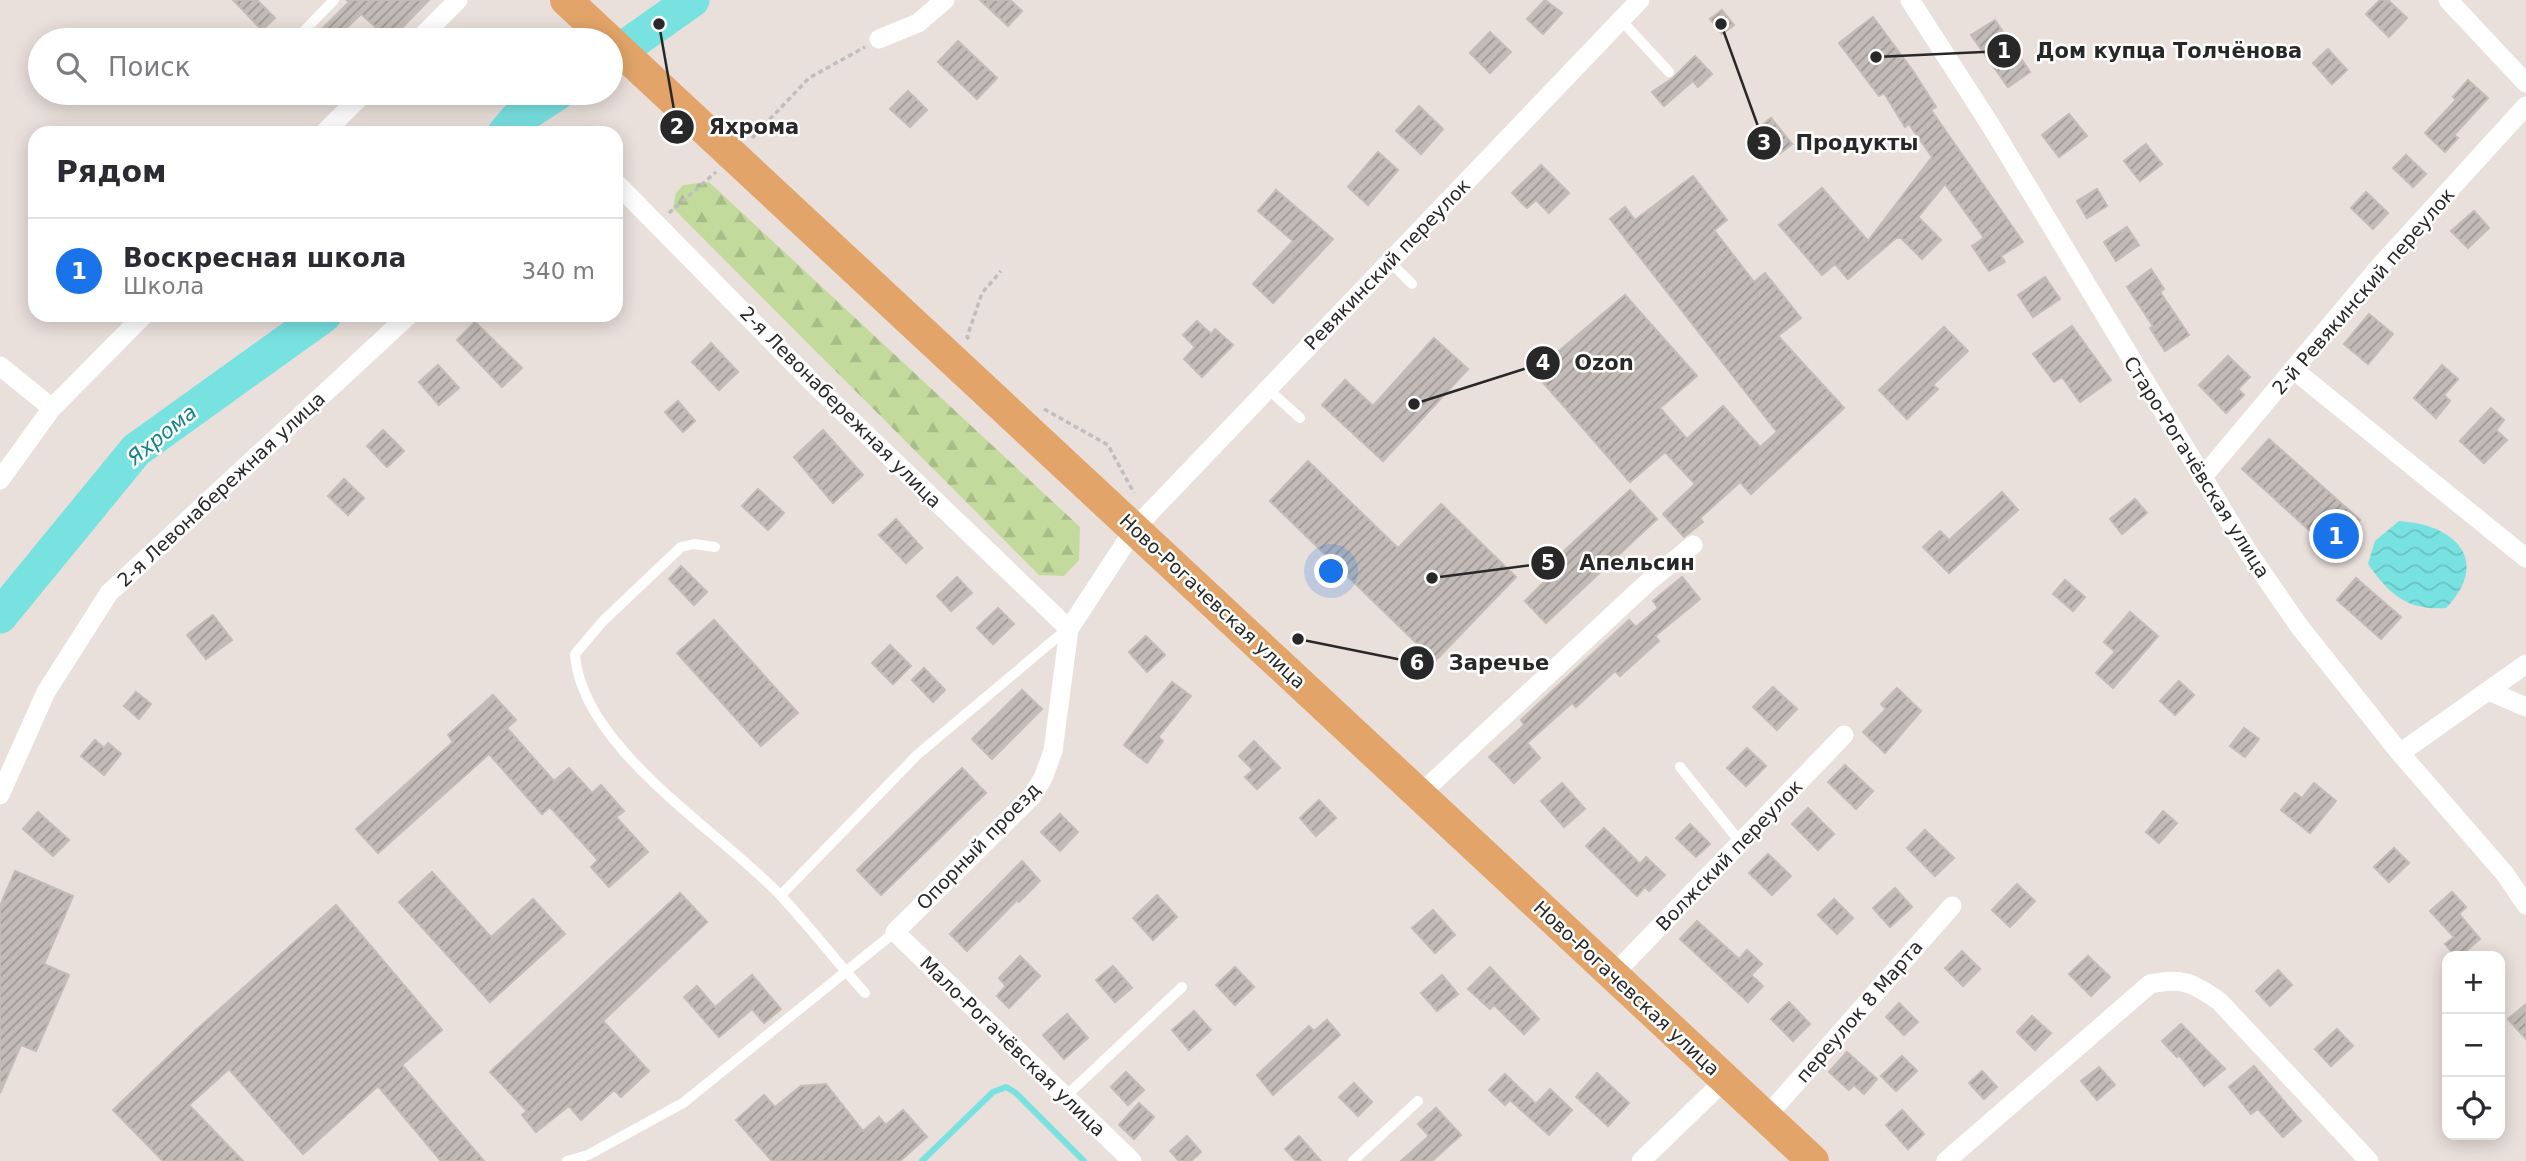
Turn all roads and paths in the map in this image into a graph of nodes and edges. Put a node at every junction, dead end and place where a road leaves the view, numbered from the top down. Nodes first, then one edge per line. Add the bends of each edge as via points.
1 (334, 0) edge
2 (458, 0) edge
3 (566, 0) edge
4 (945, 0) edge
5 (1640, 0) edge
6 (1910, 0) edge
7 (2448, 0) edge
8 (1621, 20) junction
9 (307, 28) edge
10 (430, 28) edge
11 (596, 28) edge
12 (879, 39) joint
13 (623, 52) edge
14 (1669, 72) dead end
15 (2526, 83) edge
16 (349, 105) edge
17 (2526, 106) edge
18 (330, 126) edge
19 (738, 152) junction
20 (623, 190) edge
21 (657, 224) junction
22 (1390, 262) junction
23 (1001, 271) dead end
24 (1412, 284) dead end
25 (137, 322) edge
26 (401, 322) edge
27 (975, 345) dead end
28 (0, 366) edge
29 (2294, 370) junction
30 (1268, 389) junction
31 (52, 408) junction
32 (1043, 409) dead end
33 (1300, 418) dead end
34 (2202, 478) junction
35 (0, 480) edge
36 (1140, 523) junction
37 (1693, 545) dead end
38 (715, 547) dead end
39 (2526, 558) edge
40 (1069, 629) junction
41 (2526, 663) edge
42 (2489, 691) junction
43 (2526, 707) edge
44 (1844, 735) dead end
45 (2400, 752) junction
46 (1680, 767) dead end
47 (0, 795) edge
48 (1419, 795) junction
49 (1742, 844) junction
50 (781, 895) junction
51 (2526, 905) edge
52 (1952, 906) dead end
53 (895, 932) junction
54 (846, 972) junction
55 (1613, 975) junction
56 (1182, 987) dead end
57 (865, 993) dead end
58 (1725, 1080) junction
59 (1066, 1096) junction
60 (1418, 1101) dead end
61 (1766, 1117) junction
62 (590, 1158) edge
63 (567, 1161) edge
64 (1132, 1161) edge
65 (1353, 1161) edge
66 (1641, 1161) edge
67 (1814, 1161) edge
68 (1946, 1161) edge
69 (2369, 1161) edge

1 - 9 lane
2 - 10 street
3 - 11 main road, Ново-Рогачевская улица
4 - 12 street via 918,23
5 - 8 street, Ревякинский переулок
6 - 34 street, Старо-Рогачёвская улица
7 - 15 street
8 - 14 lane
8 - 22 street, Ревякинский переулок
12 - 19 path via 809,78
13 - 19 main road, Ново-Рогачевская улица
16 - 18 street
17 - 29 street, 2-й Ревякинский переулок via 2379,267
19 - 21 path
19 - 36 main road, Ново-Рогачевская улица
20 - 21 street, 2-я Левонабережная улица
21 - 40 street, 2-я Левонабережная улица via 817,387
22 - 24 lane
22 - 30 street, Ревякинский переулок
23 - 27 path via 982,293 967,337
25 - 31 street
26 - 47 street, 2-я Левонабережная улица via 109,593 46,692
28 - 31 street
29 - 34 street, 2-й Ревякинский переулок
29 - 39 street
30 - 33 lane
30 - 36 street, Ревякинский переулок
31 - 35 street
32 - 36 path via 1108,445
34 - 45 street, Старо-Рогачёвская улица via 2299,625
36 - 40 street, Ревякинский переулок
36 - 48 main road, Ново-Рогачевская улица
37 - 48 street
38 - 50 lane via 681,547 581,646 575,654 576,666 595,714 644,772
40 - 50 lane via 917,755
40 - 53 street, Опорный проезд via 1053,751 1044,778 1032,796
41 - 42 street
42 - 43 street
42 - 45 street
44 - 49 street, Волжский переулок
45 - 51 street, Старо-Рогачёвская улица
46 - 49 lane
48 - 55 main road, Ново-Рогачевская улица
49 - 55 street, Волжский переулок
50 - 54 lane
52 - 61 street, переулок 8 Марта
53 - 54 lane
53 - 59 street, Мало-Рогачёвская улица
54 - 57 lane
54 - 62 lane via 683,1103
55 - 58 main road, Ново-Рогачевская улица
56 - 59 lane
58 - 61 main road, Ново-Рогачевская улица
58 - 66 street
59 - 64 street, Мало-Рогачёвская улица
60 - 65 lane
61 - 67 main road, Ново-Рогачевская улица
62 - 63 lane
68 - 69 street via 2150,985 2175,979 2220,1001

